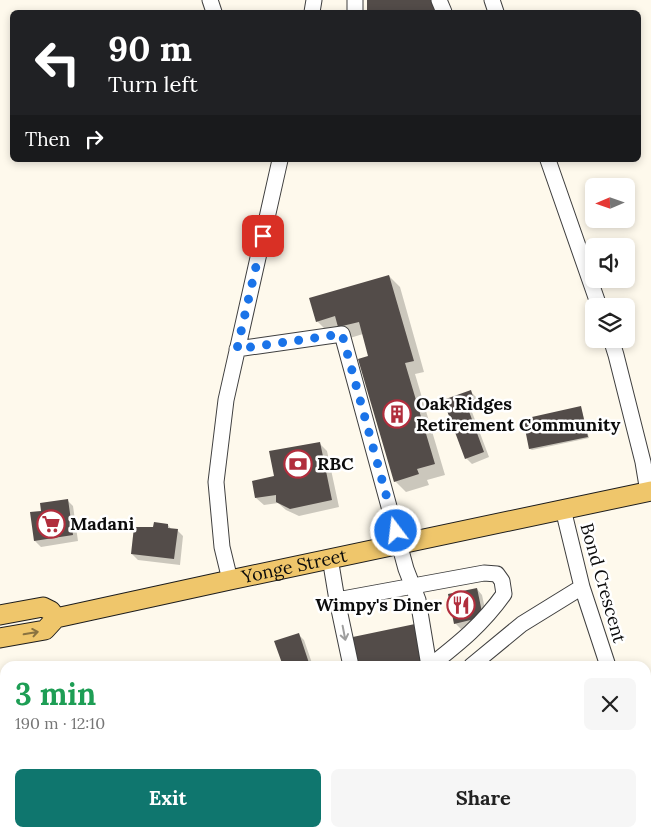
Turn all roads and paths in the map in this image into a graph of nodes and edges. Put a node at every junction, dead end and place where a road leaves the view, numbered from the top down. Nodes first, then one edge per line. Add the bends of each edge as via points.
1 (280, 162) edge
2 (549, 162) edge
3 (597, 298) edge
4 (614, 348) edge
5 (237, 349) junction
6 (650, 492) edge
7 (563, 509) junction
8 (400, 544) junction
9 (330, 558) junction
10 (230, 580) junction
11 (412, 586) junction
12 (582, 587) junction
13 (337, 600) junction
14 (0, 615) edge
15 (56, 618) junction
16 (0, 638) edge
17 (350, 661) edge
18 (429, 661) edge
19 (436, 661) edge
20 (477, 661) edge
21 (606, 661) edge

1 - 5 street
2 - 3 street
4 - 6 street
5 - 8 street via 342,334
5 - 10 street via 226,400 216,482 222,547
6 - 7 main road, Yonge Street
7 - 8 main road, Yonge Street
7 - 12 street, Bond Crescent
8 - 9 main road, Yonge Street
8 - 11 street
9 - 10 main road, Yonge Street
9 - 13 street
10 - 15 main road, Yonge Street
11 - 13 street
11 - 18 street via 418,600
11 - 19 street via 484,573 497,574 502,581 504,594 491,612
12 - 20 street via 522,624
12 - 21 street, Bond Crescent
13 -> 17 street
14 - 15 main road via 43,607 51,610
16 -> 15 main road, Yonge Street via 45,630

